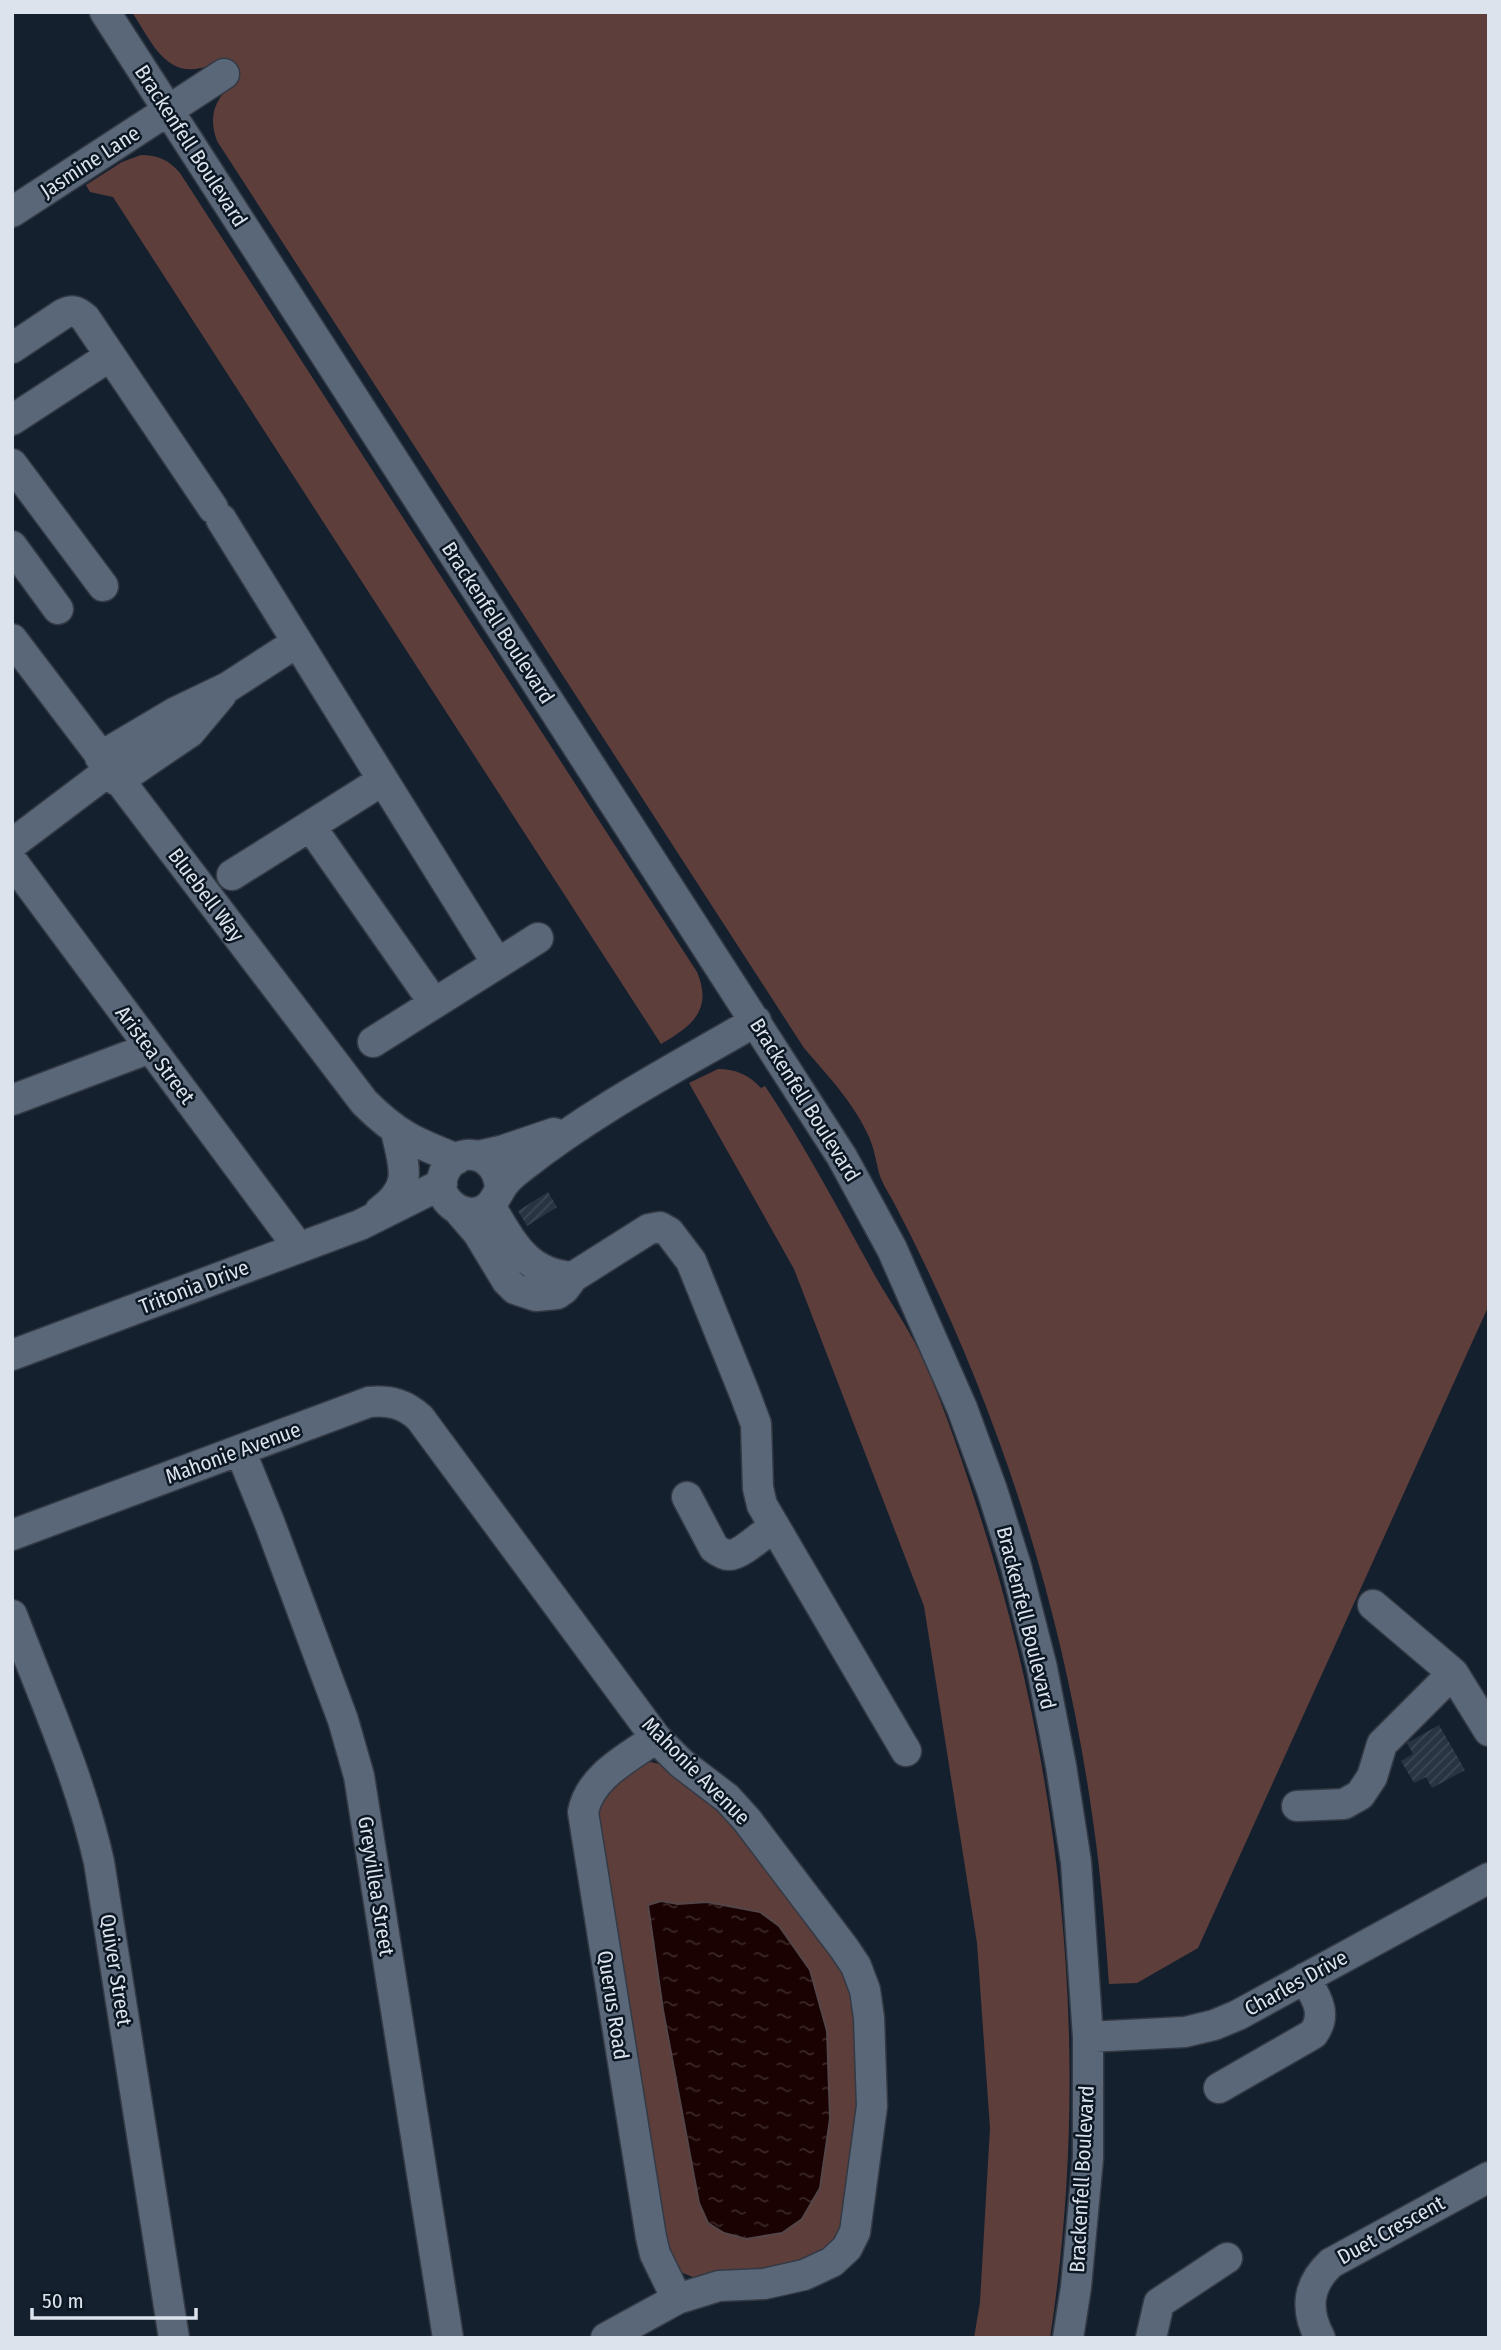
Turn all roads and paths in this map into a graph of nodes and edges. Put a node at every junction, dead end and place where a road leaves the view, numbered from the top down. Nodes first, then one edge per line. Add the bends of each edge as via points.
1 (105, 12) edge
2 (224, 74) dead end
3 (168, 112) junction
4 (12, 212) edge
5 (12, 348) edge
6 (110, 356) junction
7 (12, 420) edge
8 (12, 464) edge
9 (52, 518) junction
10 (13, 547) edge
11 (103, 586) dead end
12 (58, 609) dead end
13 (12, 639) edge
14 (296, 643) junction
15 (110, 769) junction
16 (383, 780) junction
17 (311, 827) junction
18 (12, 844) edge
19 (12, 862) edge
20 (232, 875) dead end
21 (538, 938) dead end
22 (498, 962) junction
23 (435, 1003) junction
24 (756, 1021) junction
25 (373, 1042) dead end
26 (150, 1048) junction
27 (12, 1100) edge
28 (577, 1125) junction
29 (404, 1136) junction
30 (455, 1182) junction
31 (495, 1198) junction
32 (368, 1222) junction
33 (299, 1248) junction
34 (573, 1277) junction
35 (12, 1355) edge
36 (240, 1450) junction
37 (687, 1497) dead end
38 (773, 1527) junction
39 (12, 1535) edge
40 (1373, 1605) dead end
41 (12, 1615) edge
42 (1453, 1673) junction
43 (1489, 1731) edge
44 (656, 1738) junction
45 (906, 1751) dead end
46 (1297, 1806) dead end
47 (1489, 1878) edge
48 (1305, 1978) junction
49 (1088, 2036) junction
50 (1219, 2088) dead end
51 (1489, 2177) edge
52 (1227, 2258) dead end
53 (677, 2299) junction
54 (174, 2338) edge
55 (448, 2338) edge
56 (606, 2338) edge
57 (1068, 2338) edge
58 (1151, 2338) edge
59 (1320, 2338) edge

1 - 3 street, Brackenfell Boulevard
2 - 3 street, Jasmine Lane
3 - 4 street, Jasmine Lane
3 - 24 street, Brackenfell Boulevard
5 - 6 street via 71,310 85,318
6 - 7 street
6 - 14 street via 217,514
8 - 9 street
9 - 10 street
9 - 11 street
10 - 12 street
13 - 15 street, Bluebell Way
14 - 15 street via 228,687 190,732
14 - 16 street
15 - 18 street
15 - 29 street, Bluebell Way via 364,1102
16 - 17 street
16 - 22 street
17 - 20 street
17 - 23 street
19 - 26 street, Aristea Street
21 - 22 street
22 - 23 street
23 - 25 street
24 - 28 street
24 - 49 street, Brackenfell Boulevard via 842,1157 892,1249 962,1408 992,1490 1042,1668 1061,1766 1076,1861
26 - 27 street
26 - 33 street, Aristea Street
28 - 30 street via 504,1150
28 - 31 street via 518,1169
29 - 30 street
29 - 32 street via 403,1185 393,1201
30 - 31 street via 470,1213 480,1212
30 - 31 street via 488,1160 500,1178
30 - 32 street, Tritonia Drive
30 - 34 street via 478,1233 515,1289 536,1296 552,1295
31 - 34 street via 516,1248 550,1273
32 - 33 street, Tritonia Drive
33 - 35 street, Tritonia Drive
34 - 38 street via 649,1228 660,1227 673,1236 691,1261 756,1424 758,1488
36 - 39 street, Mahonie Avenue
36 - 44 street, Mahonie Avenue via 369,1402 394,1402 413,1411
36 - 55 street, Greyvillea Street via 344,1720 359,1776
37 - 38 street via 720,1553 738,1552
38 - 45 street
40 - 42 street
41 - 54 street, Quiver Street via 78,1786 99,1862
42 - 43 street
42 - 46 street via 1382,1744 1372,1777 1360,1795 1344,1804
44 - 53 street, Querus Road via 594,1785 583,1812 651,2237
44 - 53 street, Mahonie Avenue via 747,1820 856,1966 869,2018 872,2106 855,2232 847,2248 832,2262 804,2276 719,2286
47 - 48 street, Charles Drive
48 - 49 street, Charles Drive via 1214,2025 1185,2032
48 - 50 street via 1321,2011 1313,2034
49 - 57 street, Brackenfell Boulevard via 1087,2158
51 - 59 street, Duet Crescent via 1331,2263 1315,2282 1309,2303
52 - 58 street via 1159,2303
53 - 56 street, Mahonie Avenue

